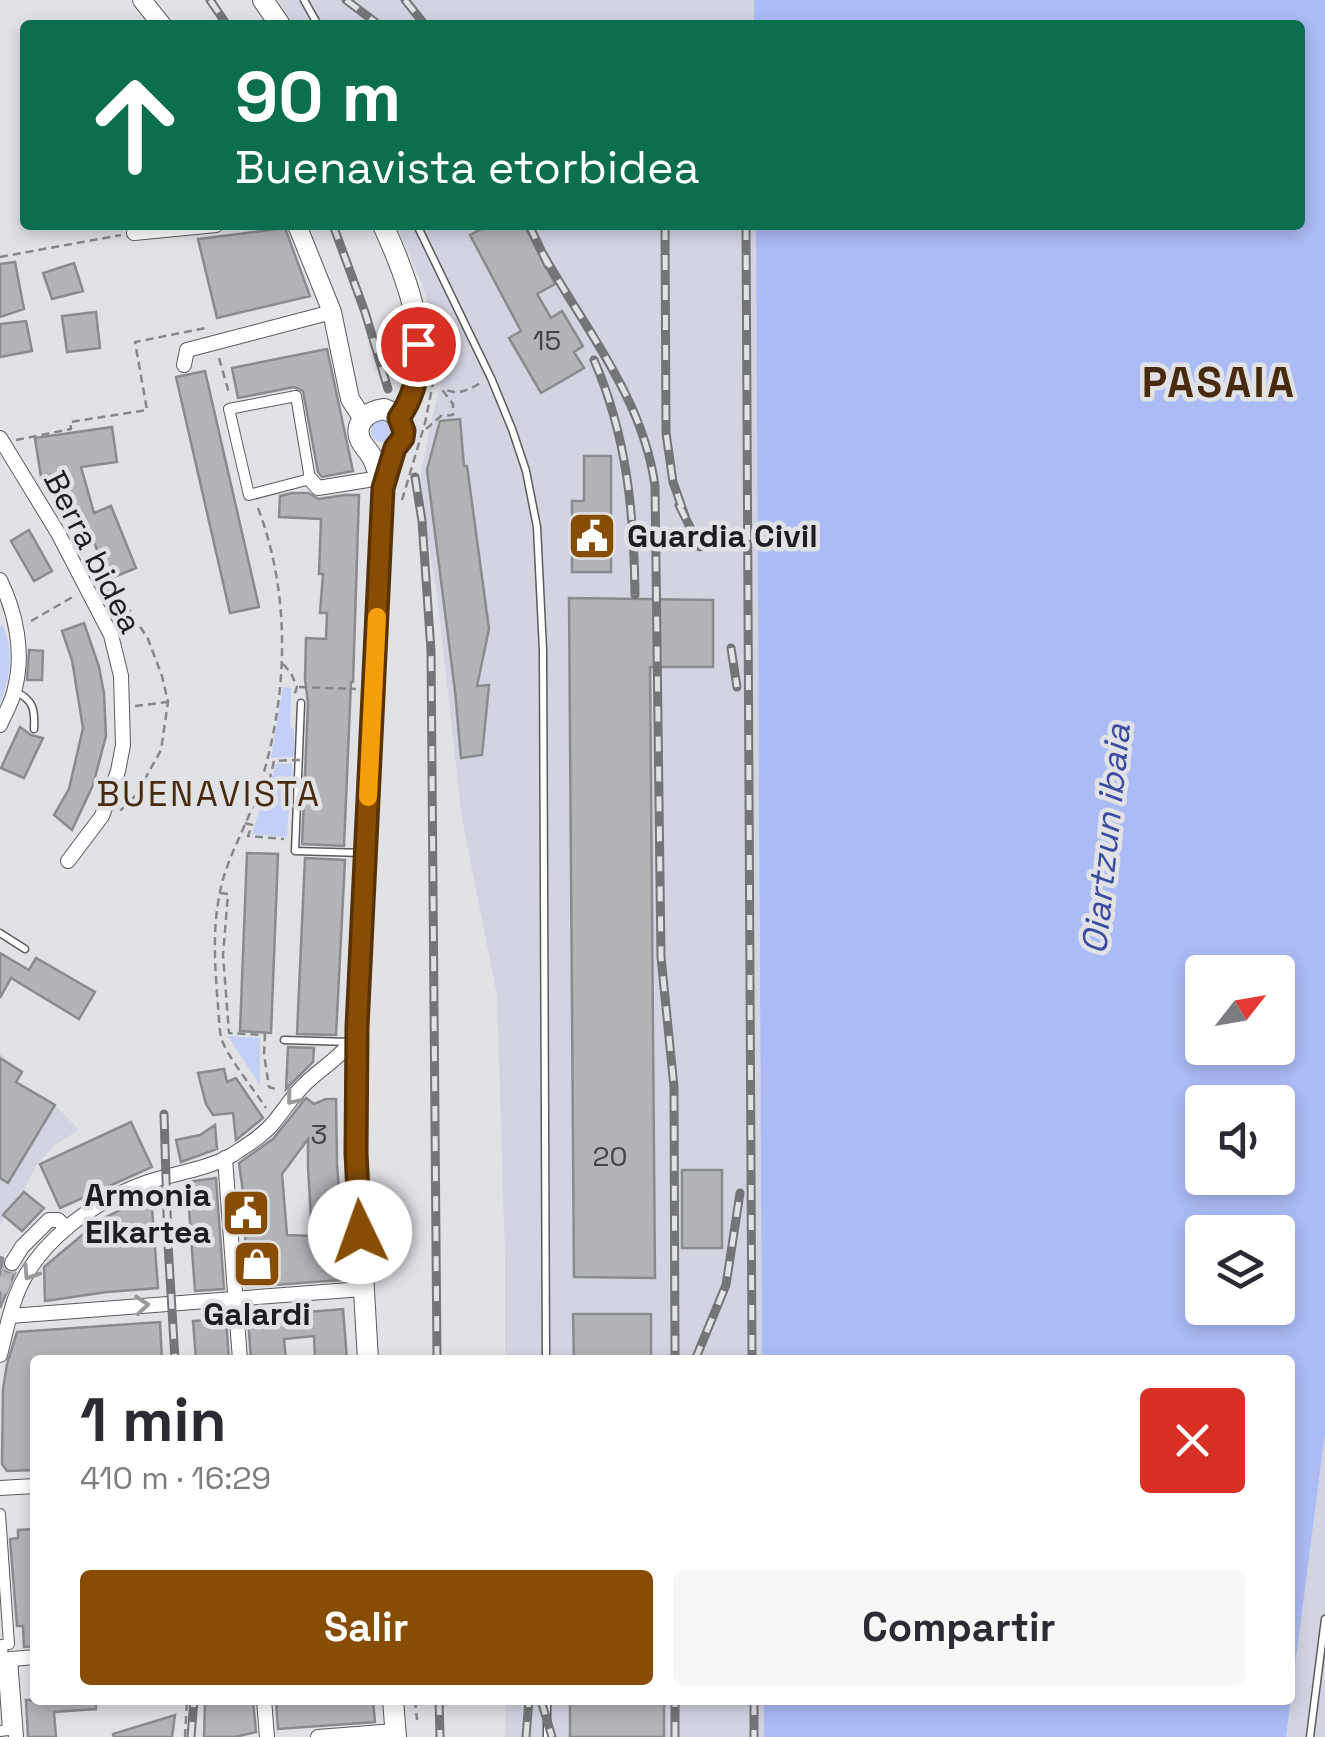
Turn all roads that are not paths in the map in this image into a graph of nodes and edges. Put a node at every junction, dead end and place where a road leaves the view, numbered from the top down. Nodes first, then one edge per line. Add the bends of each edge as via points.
1 (142, 0) edge
2 (158, 20) edge
3 (165, 230) edge
4 (299, 230) edge
5 (385, 230) edge
6 (418, 230) edge
7 (134, 233) road end
8 (332, 312) junction
9 (184, 365) dead end
10 (399, 418) junction
11 (363, 419) junction
12 (1, 440) edge
13 (395, 448) junction
14 (368, 450) junction
15 (310, 480) junction
16 (381, 483) junction
17 (0, 580) edge
18 (15, 691) junction
19 (301, 703) dead end
20 (0, 725) edge
21 (34, 729) dead end
22 (365, 854) junction
23 (68, 861) dead end
24 (0, 933) edge
25 (25, 949) dead end
26 (354, 1035) junction
27 (284, 1040) dead end
28 (226, 1158) junction
29 (67, 1228) junction
30 (12, 1262) tunnel mouth
31 (363, 1290) junction
32 (235, 1299) junction
33 (10, 1316) junction
34 (0, 1355) edge
35 (240, 1355) edge
36 (368, 1355) edge
37 (546, 1355) edge
38 (30, 1486) edge
39 (0, 1488) edge
40 (0, 1514) edge
41 (1325, 1618) edge
42 (30, 1658) edge
43 (4, 1660) edge
44 (264, 1705) edge
45 (393, 1705) edge
46 (546, 1705) edge
47 (0, 1730) edge
48 (396, 1734) edge
49 (16, 1737) edge
50 (267, 1737) edge
51 (318, 1737) edge
52 (546, 1737) edge
53 (1310, 1737) edge

1 - 2 street
3 - 7 street
4 - 8 street
5 - 10 main road via 417,326 416,383
6 - 37 lane via 512,429 537,527
8 - 9 street via 187,350
8 - 11 street via 350,399
10 - 11 main road via 384,409
10 - 13 main road via 404,431
11 - 14 main road via 359,432
12 - 23 street, Berra bidea via 111,635 121,676 124,745 118,771 102,816
13 - 14 main road via 382,454
13 - 16 main road
14 - 16 main road
15 - 15 street via 296,396 229,409 250,495
15 - 16 street via 318,488
16 - 22 main road
17 - 18 street via 16,629
18 - 20 street
18 - 21 lane via 35,711
19 - 22 lane via 294,851
22 - 26 main road
24 - 25 lane
26 - 27 lane
26 -> 28 street via 270,1128
26 - 31 main road
28 - 29 street via 110,1198
28 - 32 street
29 - 30 street via 49,1220
29 -> 33 street via 28,1270
31 - 32 street
31 - 36 main road
33 -> 32 street via 45,1320
32 - 35 street
33 - 34 street
38 - 39 street
40 - 43 street via 9,1644 2,1644
41 - 53 lane
42 - 43 street
43 - 47 street via 8,1730
43 - 49 street
44 - 50 street
45 - 48 main road
46 - 52 lane
48 - 51 street

